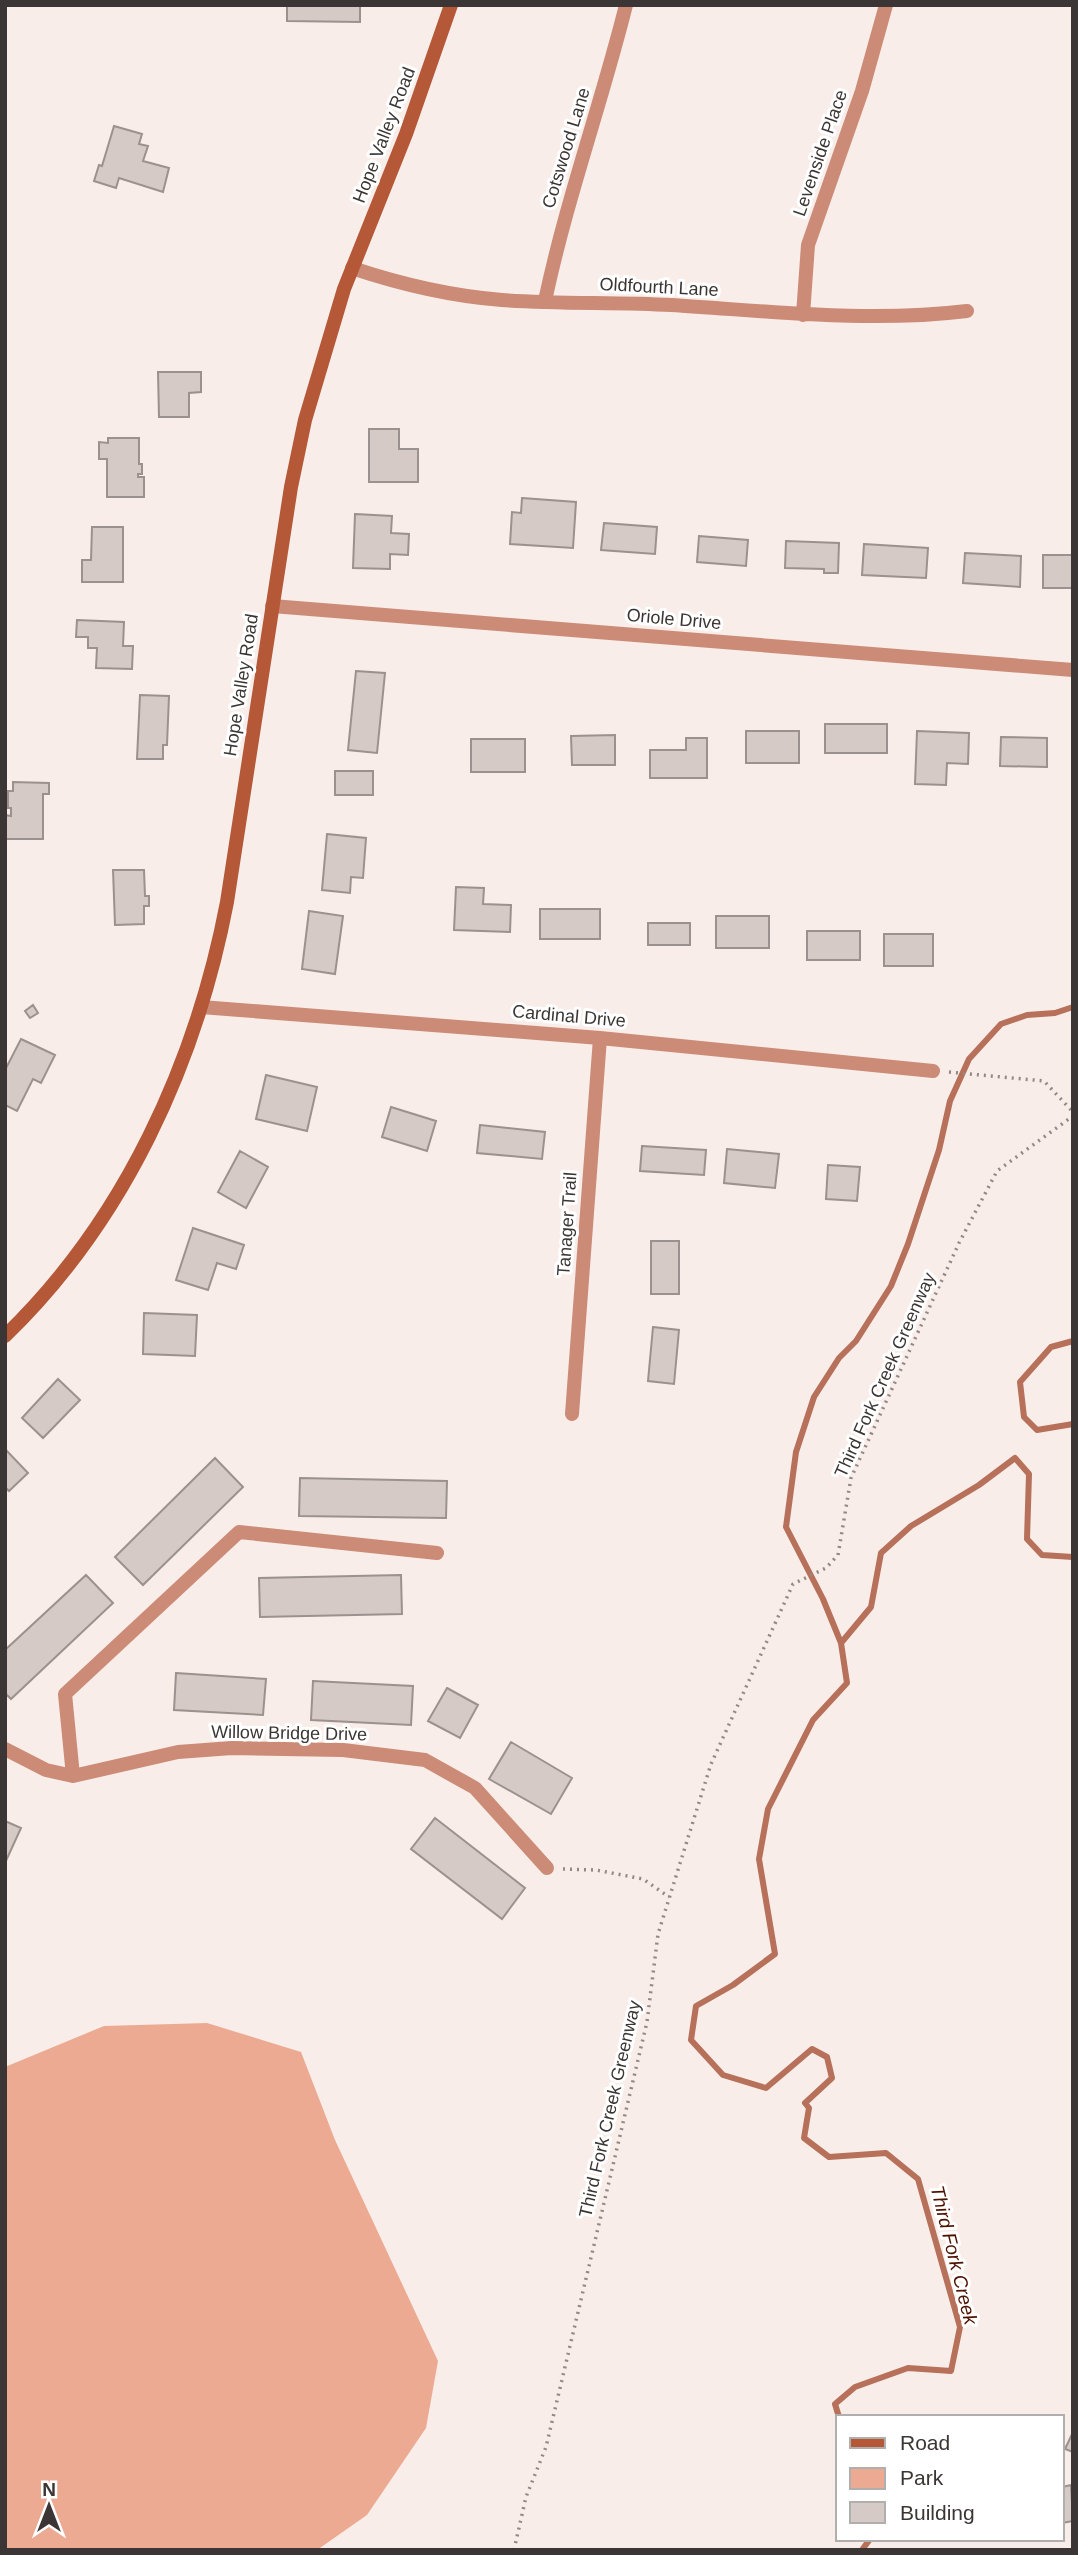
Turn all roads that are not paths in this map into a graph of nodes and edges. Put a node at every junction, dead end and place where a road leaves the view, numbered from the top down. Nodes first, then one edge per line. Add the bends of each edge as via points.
1 (451, 5) edge
2 (626, 5) edge
3 (886, 5) edge
4 (352, 268) junction
5 (545, 301) junction
6 (967, 311) dead end
7 (803, 315) junction
8 (272, 606) junction
9 (1073, 670) edge
10 (201, 1007) junction
11 (600, 1038) junction
12 (933, 1070) dead end
13 (5, 1336) edge
14 (572, 1414) dead end
15 (438, 1553) dead end
16 (5, 1749) edge
17 (73, 1776) junction
18 (547, 1868) road end

1 - 4 main road, Hope Valley Road
2 - 5 street, Cotswood Lane
3 - 7 street, Levenside Place via 862,91 808,245
4 - 5 street, Oldfourth Lane via 396,283 453,293
4 - 8 main road, Hope Valley Road via 305,420
5 - 7 street, Oldfourth Lane
6 - 7 street, Oldfourth Lane via 920,317
8 - 9 street, Oriole Drive
8 - 10 main road, Hope Valley Road via 227,902
10 - 11 street, Cardinal Drive
10 - 13 main road, Hope Valley Road via 175,1081 120,1191 53,1285
11 - 12 street, Cardinal Drive
11 - 14 street, Tanager Trail
15 - 17 street via 239,1532 65,1694
16 - 17 street, Willow Bridge Drive via 46,1770
17 - 18 street, Willow Bridge Drive via 178,1752 232,1748 343,1750 425,1760 475,1788

